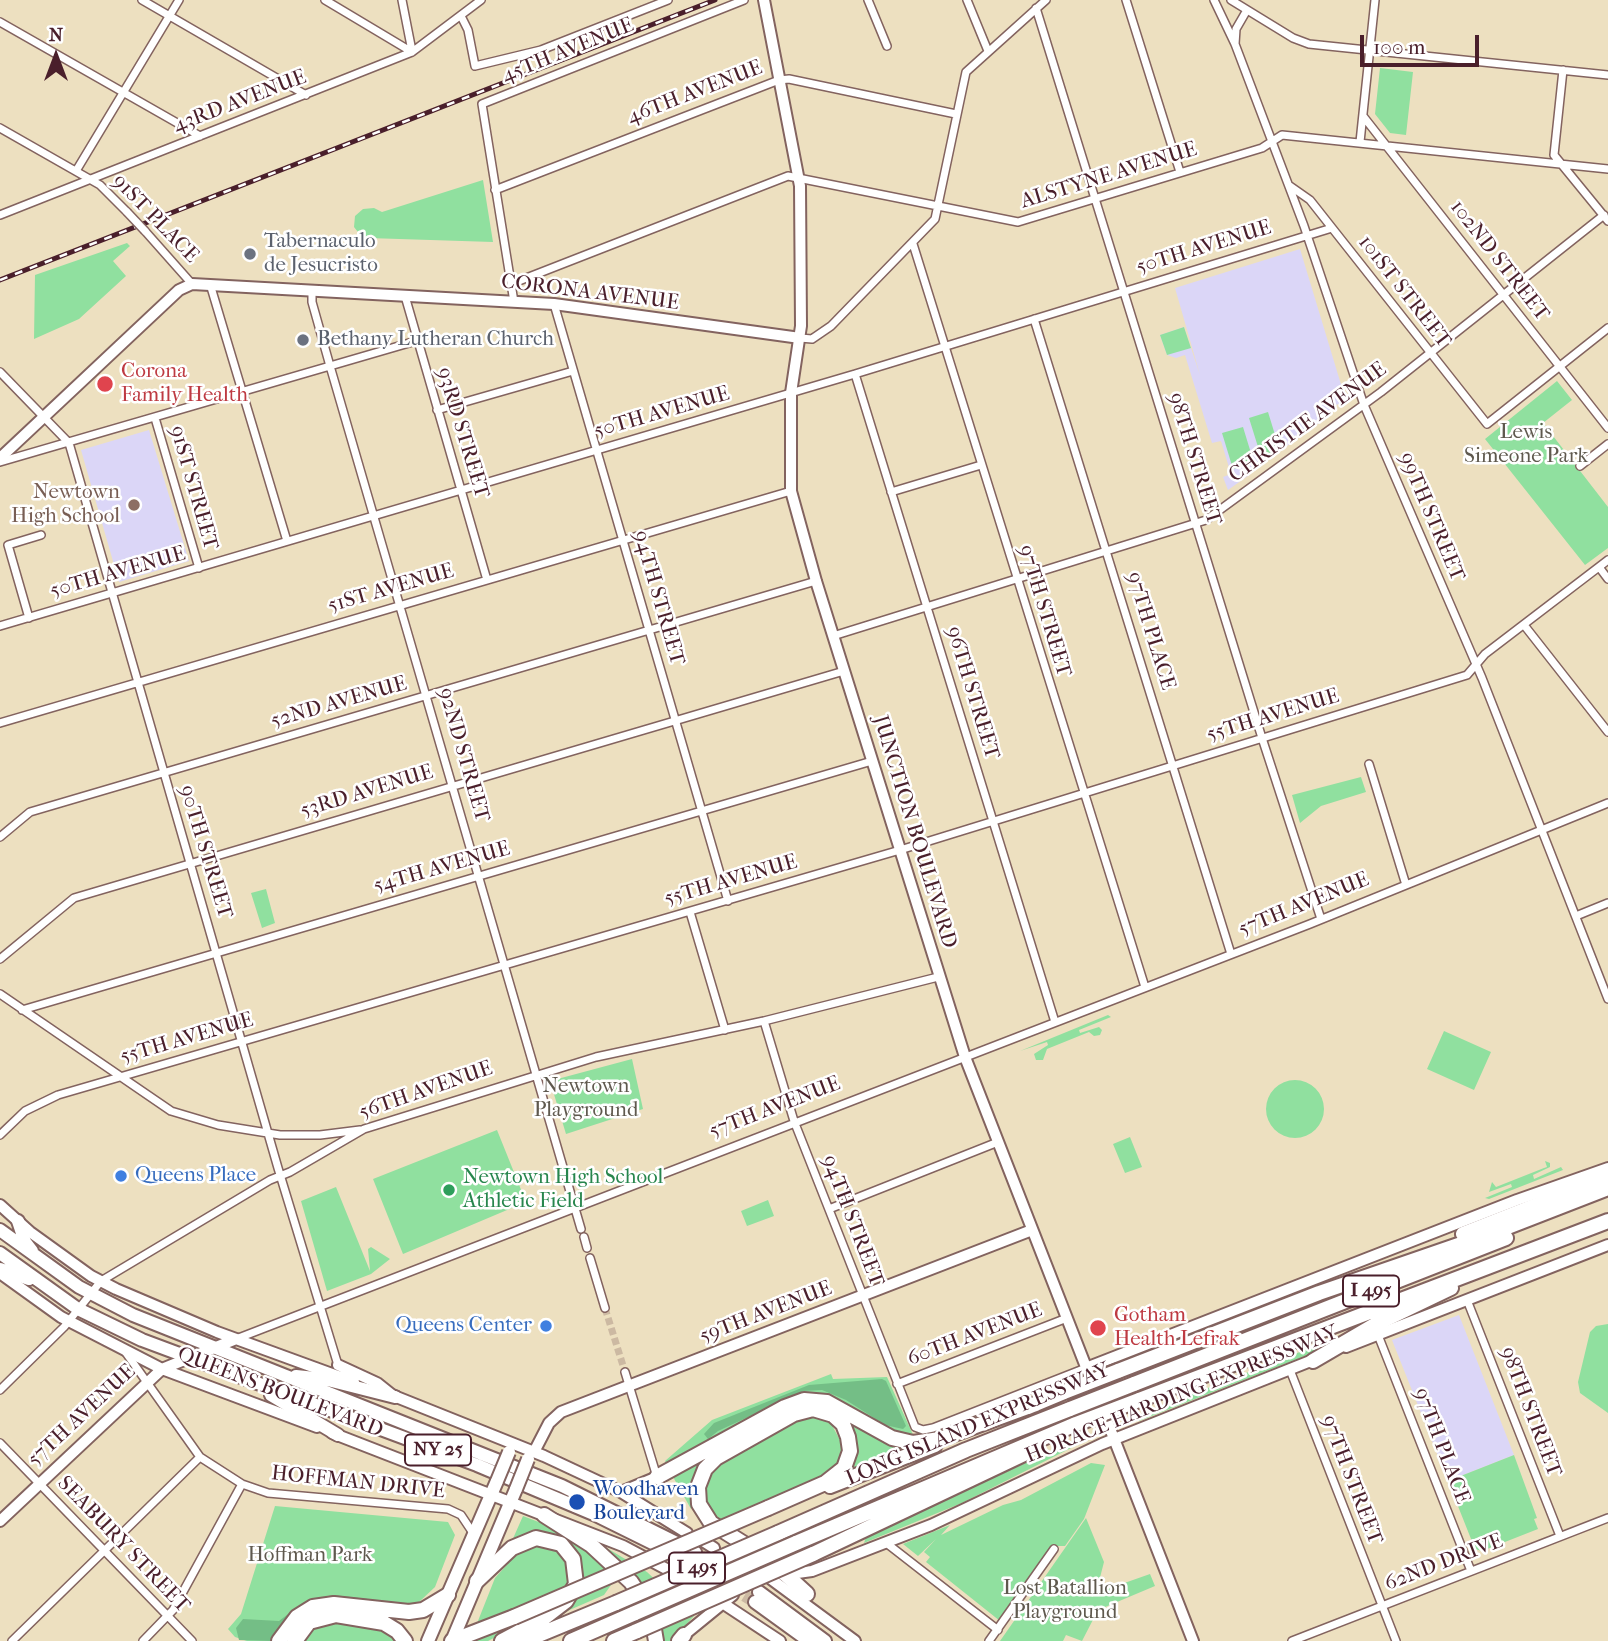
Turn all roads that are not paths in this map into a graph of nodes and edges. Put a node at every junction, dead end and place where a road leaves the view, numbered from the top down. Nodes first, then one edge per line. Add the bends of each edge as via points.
1 (142, 0) edge
2 (179, 0) edge
3 (325, 0) edge
4 (402, 0) edge
5 (481, 0) edge
6 (668, 0) edge
7 (744, 0) edge
8 (764, 0) edge
9 (868, 0) edge
10 (967, 0) edge
11 (1046, 0) edge
12 (1126, 0) edge
13 (1214, 0) edge
14 (1231, 0) edge
15 (1376, 0) edge
16 (1036, 8) junction
17 (1247, 10) junction
18 (170, 16) junction
19 (461, 16) junction
20 (0, 22) edge
21 (1235, 44) junction
22 (887, 46) dead end
23 (1370, 50) junction
24 (988, 51) junction
25 (412, 52) junction
26 (1563, 70) junction
27 (1608, 75) edge
28 (779, 80) junction
29 (123, 93) junction
30 (306, 95) junction
31 (956, 114) junction
32 (1363, 116) junction
33 (0, 128) edge
34 (200, 136) junction
35 (1273, 141) junction
36 (1360, 142) junction
37 (1385, 145) junction
38 (1562, 165) junction
39 (1608, 169) edge
40 (76, 171) junction
41 (1180, 172) junction
42 (798, 177) junction
43 (90, 179) junction
44 (1289, 185) junction
45 (495, 190) junction
46 (1095, 198) junction
47 (940, 207) junction
48 (0, 215) edge
49 (1606, 218) edge
50 (1332, 228) junction
51 (1307, 234) junction
52 (913, 244) junction
53 (192, 284) junction
54 (210, 284) junction
55 (511, 284) junction
56 (312, 291) junction
57 (1124, 292) junction
58 (1503, 295) junction
59 (405, 296) junction
60 (514, 302) junction
61 (554, 304) junction
62 (1034, 319) junction
63 (1608, 328) edge
64 (800, 338) junction
65 (416, 341) junction
66 (945, 346) junction
67 (1430, 354) junction
68 (330, 366) junction
69 (1559, 366) junction
70 (573, 371) junction
71 (0, 372) edge
72 (855, 374) junction
73 (242, 392) junction
74 (791, 393) junction
75 (1363, 405) junction
76 (437, 410) junction
77 (45, 418) junction
78 (155, 418) junction
79 (1608, 428) edge
80 (69, 443) junction
81 (1608, 444) edge
82 (596, 450) junction
83 (0, 460) edge
84 (981, 465) junction
85 (1580, 466) dead end
86 (461, 489) junction
87 (791, 491) junction
88 (891, 492) junction
89 (374, 515) junction
90 (1196, 524) junction
91 (41, 535) dead end
92 (623, 540) junction
93 (287, 541) junction
94 (1107, 552) junction
95 (1608, 560) edge
96 (1599, 567) junction
97 (199, 568) junction
98 (1608, 579) edge
99 (487, 580) junction
100 (816, 580) junction
101 (1017, 581) junction
102 (111, 594) junction
103 (401, 603) junction
104 (927, 608) junction
105 (29, 618) junction
106 (1524, 625) junction
107 (0, 626) edge
108 (649, 630) junction
109 (833, 636) junction
110 (1476, 664) junction
111 (844, 671) junction
112 (136, 682) junction
113 (427, 695) junction
114 (676, 720) junction
115 (0, 723) edge
116 (1608, 732) edge
117 (1262, 738) junction
118 (872, 761) junction
119 (1369, 764) dead end
120 (1173, 766) junction
121 (163, 772) junction
122 (453, 784) junction
123 (1083, 794) junction
124 (1608, 803) edge
125 (702, 811) junction
126 (993, 822) junction
127 (1542, 829) junction
128 (0, 837) edge
129 (900, 850) junction
130 (190, 863) junction
131 (480, 874) junction
132 (1406, 885) junction
133 (729, 901) junction
134 (1608, 903) edge
135 (690, 912) junction
136 (1576, 916) junction
137 (1321, 919) junction
138 (217, 953) junction
139 (1231, 954) junction
140 (0, 959) edge
141 (506, 964) junction
142 (938, 977) junction
143 (1145, 988) junction
144 (0, 995) edge
145 (1608, 999) edge
146 (22, 1010) junction
147 (764, 1021) junction
148 (1055, 1022) junction
149 (725, 1030) junction
150 (241, 1042) junction
151 (965, 1057) junction
152 (538, 1073) junction
153 (121, 1077) junction
154 (794, 1121) junction
155 (364, 1129) junction
156 (268, 1133) junction
157 (0, 1135) edge
158 (998, 1142) junction
159 (1608, 1168) edge
160 (281, 1176) junction
161 (1608, 1177) edge
162 (1608, 1188) edge
163 (1608, 1198) edge
164 (0, 1205) edge
165 (574, 1207) junction
166 (829, 1209) junction
167 (18, 1221) junction
168 (1608, 1221) edge
169 (0, 1230) edge
170 (1032, 1230) junction
171 (1608, 1245) edge
172 (587, 1248) dead end
173 (0, 1253) edge
174 (590, 1258) dead end
175 (41, 1262) junction
176 (0, 1271) edge
177 (1481, 1271) junction
178 (101, 1281) junction
179 (36, 1282) junction
180 (1319, 1293) junction
181 (90, 1294) junction
182 (862, 1296) junction
183 (1467, 1300) junction
184 (321, 1307) junction
185 (605, 1308) tunnel mouth
186 (78, 1309) junction
187 (1067, 1318) junction
188 (69, 1322) junction
189 (1378, 1335) junction
190 (236, 1339) junction
191 (215, 1348) junction
192 (123, 1350) junction
193 (188, 1357) junction
194 (1312, 1361) junction
195 (338, 1365) joint
196 (1086, 1368) junction
197 (162, 1369) junction
198 (1290, 1370) junction
199 (625, 1372) tunnel mouth
200 (234, 1375) junction
201 (284, 1375) junction
202 (147, 1381) junction
203 (897, 1384) junction
204 (630, 1386) junction
205 (0, 1390) edge
206 (395, 1397) junction
207 (1036, 1404) junction
208 (338, 1435) junction
209 (1044, 1437) junction
210 (1114, 1439) junction
211 (0, 1443) edge
212 (510, 1448) junction
213 (531, 1456) junction
214 (200, 1457) junction
215 (657, 1477) junction
216 (39, 1483) junction
217 (242, 1483) junction
218 (621, 1492) junction
219 (490, 1494) junction
220 (510, 1502) junction
221 (782, 1502) junction
222 (544, 1516) junction
223 (1608, 1518) edge
224 (0, 1521) edge
225 (473, 1533) junction
226 (687, 1533) dead end
227 (1560, 1536) junction
228 (885, 1542) junction
229 (699, 1546) joint
230 (714, 1548) dead end
231 (1054, 1549) dead end
232 (105, 1552) junction
233 (682, 1558) tunnel mouth
234 (812, 1571) junction
235 (1471, 1571) junction
236 (786, 1574) junction
237 (771, 1579) dead end
238 (477, 1581) junction
239 (807, 1594) junction
240 (448, 1595) junction
241 (722, 1602) junction
242 (1382, 1606) junction
243 (168, 1616) junction
244 (498, 1623) junction
245 (841, 1630) junction
246 (998, 1630) junction
247 (681, 1639) edge
248 (12, 1641) edge
249 (143, 1641) edge
250 (192, 1641) edge
251 (279, 1641) edge
252 (295, 1641) edge
253 (405, 1641) edge
254 (428, 1641) edge
255 (452, 1641) edge
256 (464, 1641) edge
257 (502, 1641) edge
258 (524, 1641) edge
259 (571, 1641) edge
260 (614, 1641) edge
261 (656, 1641) edge
262 (780, 1641) edge
263 (809, 1641) edge
264 (825, 1641) edge
265 (855, 1641) edge
266 (989, 1641) edge
267 (1193, 1641) edge
268 (1292, 1641) edge
269 (1396, 1641) edge

1 - 18 street
2 - 18 street
3 - 25 street
4 - 25 street
5 - 19 street, 43RD AVENUE
6 - 19 street via 541,50 475,66
7 - 45 street, 45TH AVENUE via 482,104
8 - 28 street, JUNCTION BOULEVARD
9 - 22 street
10 - 24 street
11 - 16 street, CORONA AVENUE
12 - 41 street
13 - 21 street, 99TH STREET
14 - 17 street
15 - 23 street
16 - 24 street, CORONA AVENUE
16 - 46 street, 98TH STREET
17 - 21 street via 1236,29
17 - 23 street via 1309,44
18 - 29 street
18 - 30 street
19 - 25 street, 43RD AVENUE
20 - 29 street
21 - 35 street, 99TH STREET
23 - 26 street
23 - 32 street
24 - 31 street, CORONA AVENUE via 965,72
25 - 30 street, 43RD AVENUE
26 - 27 street
26 - 38 street via 1554,155
28 - 31 street, 46TH AVENUE
28 - 42 street, JUNCTION BOULEVARD
28 - 45 street, 46TH AVENUE
29 - 34 street
29 - 40 street
30 - 34 street, 43RD AVENUE
31 - 47 street, CORONA AVENUE
32 - 36 street
32 - 37 street, 102ND STREET
33 - 40 street, 91ST PLACE
34 - 43 street, 43RD AVENUE
35 - 36 street, ALSTYNE AVENUE via 1282,135
35 - 41 street, ALSTYNE AVENUE
35 - 44 street, 99TH STREET
36 - 37 street, ALSTYNE AVENUE
37 - 38 street, ALSTYNE AVENUE
37 - 58 street, 102ND STREET
38 - 39 street, ALSTYNE AVENUE
38 - 49 street
40 - 43 street, 91ST PLACE
41 - 46 street, ALSTYNE AVENUE
42 - 47 street, ALSTYNE AVENUE
42 - 55 street, ALSTYNE AVENUE via 789,176
42 - 64 street, JUNCTION BOULEVARD
43 - 48 street, 43RD AVENUE
43 - 53 street, 91ST PLACE, bridge via 127,212
44 - 50 street, 101ST STREET via 1310,200
44 - 51 street, 99TH STREET
45 - 55 street
46 - 47 street, ALSTYNE AVENUE via 1018,222
46 - 57 street, 98TH STREET
47 - 52 street, CORONA AVENUE
49 - 58 street, CHRISTIE AVENUE
50 - 51 street, 50TH AVENUE
50 - 67 street, 101ST STREET
51 - 57 street, 50TH AVENUE
51 - 75 street, 99TH STREET
52 - 64 street, CORONA AVENUE via 831,326 812,339
52 - 66 street, 97TH STREET
53 - 54 street, CORONA AVENUE
53 - 77 street via 179,290
54 - 56 street, CORONA AVENUE
54 - 73 street, 91ST PLACE
55 - 60 street
56 - 59 street, CORONA AVENUE
56 - 68 street, 92ND STREET
57 - 62 street, 50TH AVENUE
57 - 90 street, 98TH STREET
58 - 67 street, CHRISTIE AVENUE
58 - 69 street, 102ND STREET
59 - 60 street, CORONA AVENUE
59 - 65 street, 93RD STREET
60 - 61 street, CORONA AVENUE
61 - 64 street, CORONA AVENUE
61 - 70 street, 94TH STREET
62 - 66 street, 50TH AVENUE
62 - 94 street, 97TH PLACE
63 - 69 street
64 - 74 street, JUNCTION BOULEVARD
65 - 68 street
65 - 76 street, 93RD STREET
66 - 72 street, 50TH AVENUE
66 - 84 street, 97TH STREET
67 - 69 street, 101ST STREET via 1487,424
67 - 75 street, CHRISTIE AVENUE
68 - 73 street
68 - 89 street, 92ND STREET
69 - 79 street, 102ND STREET
70 - 76 street
70 - 82 street, 94TH STREET
71 - 77 street, 90TH STREET
72 - 74 street, 50TH AVENUE
72 - 88 street, 96TH STREET
73 - 78 street
73 - 93 street, 91ST PLACE
74 - 82 street, 50TH AVENUE
74 - 87 street, JUNCTION BOULEVARD
75 - 90 street, CHRISTIE AVENUE
75 - 110 street, 99TH STREET
76 - 86 street, 93RD STREET
77 - 80 street, 90TH STREET
77 - 83 street
78 - 80 street
78 - 97 street, 91ST STREET
80 - 83 street
80 - 102 street, 90TH STREET
81 - 85 street
82 - 86 street, 50TH AVENUE
82 - 92 street, 94TH STREET
84 - 88 street
84 - 101 street, 97TH STREET
86 - 89 street, 50TH AVENUE
86 - 99 street, 93RD STREET
87 - 92 street, 51ST AVENUE
87 - 100 street, JUNCTION BOULEVARD
88 - 104 street, 96TH STREET
89 - 93 street, 50TH AVENUE
89 - 103 street, 92ND STREET
90 - 94 street, CHRISTIE AVENUE
90 - 117 street, 98TH STREET
91 - 105 street via 8,545
92 - 99 street, 51ST AVENUE
92 - 108 street, 94TH STREET
93 - 97 street, 50TH AVENUE
94 - 101 street, CHRISTIE AVENUE
94 - 120 street, 97TH PLACE
95 - 96 street, 55TH AVENUE
96 - 98 street
96 - 106 street, 55TH AVENUE
97 - 102 street, 50TH AVENUE
99 - 103 street, 51ST AVENUE
100 - 108 street, 52ND AVENUE
100 - 109 street, JUNCTION BOULEVARD
101 - 104 street, CHRISTIE AVENUE
101 - 123 street, 97TH STREET
102 - 105 street, 50TH AVENUE
102 - 112 street, 90TH STREET
103 - 112 street, 51ST AVENUE
103 - 113 street, 92ND STREET
104 - 109 street, CHRISTIE AVENUE
104 - 126 street, 96TH STREET
105 - 107 street, 50TH AVENUE
106 - 110 street, 55TH AVENUE
106 - 116 street
108 - 113 street, 52ND AVENUE
108 - 114 street, 94TH STREET
109 - 111 street, JUNCTION BOULEVARD
110 - 117 street, 55TH AVENUE via 1467,675
110 - 127 street, 99TH STREET
111 - 114 street, 53RD AVENUE
111 - 118 street, JUNCTION BOULEVARD
112 - 115 street, 51ST AVENUE
112 - 121 street, 90TH STREET
113 - 121 street, 52ND AVENUE
113 - 122 street, 92ND STREET
114 - 122 street, 53RD AVENUE
114 - 125 street, 94TH STREET
117 - 120 street, 55TH AVENUE
117 - 137 street, 98TH STREET
118 - 125 street, 54TH AVENUE
118 - 129 street, JUNCTION BOULEVARD
119 - 132 street
120 - 123 street, 55TH AVENUE
120 - 139 street, 97TH PLACE
121 - 128 street, 52ND AVENUE via 30,812
121 - 130 street, 90TH STREET
122 - 130 street, 53RD AVENUE
122 - 131 street, 92ND STREET
123 - 126 street, 55TH AVENUE
123 - 143 street, 97TH STREET
124 - 127 street, 57TH AVENUE
125 - 131 street, 54TH AVENUE
125 - 133 street, 94TH STREET
126 - 129 street, 55TH AVENUE
126 - 148 street, 96TH STREET
127 - 132 street, 57TH AVENUE
127 - 136 street, 99TH STREET
129 - 133 street, 55TH AVENUE
129 - 142 street, JUNCTION BOULEVARD
130 - 138 street, 90TH STREET
130 - 140 street, 53RD AVENUE via 74,898
131 - 138 street, 54TH AVENUE
131 - 141 street, 92ND STREET
132 - 137 street, 57TH AVENUE
133 - 135 street, 55TH AVENUE
134 - 136 street
135 - 141 street, 55TH AVENUE
135 - 149 street
136 - 145 street, 99TH STREET
137 - 139 street, 57TH AVENUE
138 - 146 street, 54TH AVENUE
138 - 150 street, 90TH STREET
139 - 143 street, 57TH AVENUE
141 - 150 street, 55TH AVENUE
141 - 152 street, 92ND STREET
142 - 147 street, 56TH AVENUE
142 - 151 street, JUNCTION BOULEVARD
143 - 148 street, 57TH AVENUE
144 - 146 street
146 - 153 street
147 - 149 street, 56TH AVENUE
147 - 154 street, 94TH STREET
148 - 151 street, 57TH AVENUE
149 - 152 street, 56TH AVENUE
150 - 153 street, 55TH AVENUE
150 - 156 street, 90TH STREET
151 - 154 street, 57TH AVENUE
151 - 158 street, JUNCTION BOULEVARD
152 - 155 street, 56TH AVENUE
152 - 165 street, 92ND STREET
153 - 156 street via 171,1111
153 - 157 street, 55TH AVENUE via 43,1101
154 - 165 street, 57TH AVENUE
154 - 166 street, 94TH STREET
155 - 156 street via 320,1135
155 - 160 street, 56TH AVENUE
156 - 160 street, 90TH STREET
158 - 166 street
158 - 170 street, JUNCTION BOULEVARD
159 - 196 street
160 - 178 street, 56TH AVENUE
160 - 184 street, 90TH STREET
161 - 180 highway
162 - 180 highway
163 - 258 highway, LONG ISLAND EXPRESSWAY / I 495, bridge via 965,1450
164 - 167 street, QUEENS BOULEVARD
165 - 172 street, 92ND STREET
165 - 184 street, 57TH AVENUE
166 - 182 street, 94TH STREET
167 - 175 main road via 25,1242
167 - 178 street, QUEENS BOULEVARD
168 - 177 highway, LONG ISLAND EXPRESSWAY / I 495
169 - 175 main road, QUEENS BOULEVARD / NY 25
170 - 182 street, 59TH AVENUE
170 - 187 street, JUNCTION BOULEVARD
171 - 183 street, HORACE HARDING EXPRESSWAY
173 - 179 main road, QUEENS BOULEVARD / NY 25
174 - 185 street
175 - 181 main road, QUEENS BOULEVARD / NY 25
176 - 179 main road
176 - 188 street, QUEENS BOULEVARD
177 - 194 highway
177 - 209 highway, LONG ISLAND EXPRESSWAY / I 495, bridge
178 - 181 street, 56TH AVENUE
178 - 190 street, QUEENS BOULEVARD
179 - 186 main road, QUEENS BOULEVARD / NY 25
180 - 207 highway, bridge
181 - 186 street, 56TH AVENUE
181 - 191 main road, QUEENS BOULEVARD / NY 25
182 - 203 street, 94TH STREET
182 - 204 street, 59TH AVENUE
183 - 189 street, HORACE HARDING EXPRESSWAY
183 - 227 street, 98TH STREET
184 - 190 street, 57TH AVENUE
184 - 195 street, 90TH STREET
186 - 188 street, 56TH AVENUE
186 - 193 main road, QUEENS BOULEVARD / NY 25
187 - 196 street, JUNCTION BOULEVARD
187 - 203 street, 60TH AVENUE
188 - 192 street, QUEENS BOULEVARD
188 - 205 street, 56TH AVENUE
189 - 194 street, HORACE HARDING EXPRESSWAY
189 - 235 street, 97TH PLACE
190 - 191 street, 57TH AVENUE
190 - 206 street, QUEENS BOULEVARD
191 - 193 street, 57TH AVENUE
191 - 201 main road, QUEENS BOULEVARD / NY 25
192 - 197 street, QUEENS BOULEVARD
192 - 202 street, HOFFMAN DRIVE
193 - 197 street, 57TH AVENUE
193 - 200 main road, QUEENS BOULEVARD / NY 25
194 - 198 street, HORACE HARDING EXPRESSWAY
195 - 206 street via 377,1382
196 - 203 street, 94TH STREET via 933,1428 918,1429
196 - 210 street, JUNCTION BOULEVARD
197 - 202 street, 57TH AVENUE
197 - 208 street, QUEENS BOULEVARD
198 - 210 street, HORACE HARDING EXPRESSWAY
198 - 242 street, 97TH STREET
199 - 204 street
200 - 208 main road
200 - 233 main road, QUEENS BOULEVARD / NY 25 via 477,1465 596,1515
201 - 206 main road via 324,1379
201 - 229 main road, QUEENS BOULEVARD / NY 25
202 - 214 street, HOFFMAN DRIVE
202 - 216 street, 57TH AVENUE
204 - 213 street, 59TH AVENUE via 553,1417
204 - 215 street
206 - 212 street, QUEENS BOULEVARD
207 - 215 highway via 913,1443 885,1435 827,1402 804,1400
207 - 221 highway
208 - 219 street, QUEENS BOULEVARD
209 - 259 highway, LONG ISLAND EXPRESSWAY / I 495, bridge
209 - 260 highway, bridge via 1023,1454 972,1480
210 - 228 street, HORACE HARDING EXPRESSWAY via 956,1514
210 - 267 street, JUNCTION BOULEVARD
211 - 216 street, SEABURY STREET
212 - 213 street, QUEENS BOULEVARD
212 - 219 main road, bridge
213 - 218 street, QUEENS BOULEVARD
213 - 220 main road, bridge
214 - 217 street, HOFFMAN DRIVE
214 - 232 street
215 - 218 street
216 - 224 street, 57TH AVENUE
216 - 232 street, SEABURY STREET
217 - 225 street, HOFFMAN DRIVE via 274,1494 448,1509 461,1515
217 - 243 street
218 - 226 street, QUEENS BOULEVARD
219 - 220 street, QUEENS BOULEVARD
219 - 225 main road
220 - 222 street, QUEENS BOULEVARD
220 - 238 main road
221 - 236 highway via 825,1483 844,1468 850,1451 848,1437 833,1415 813,1409 794,1414 716,1458 700,1480 699,1504 707,1519
221 - 244 highway, bridge
222 - 241 street, QUEENS BOULEVARD via 623,1546
222 - 261 highway via 592,1545 631,1582 651,1612
223 - 227 street, 62ND DRIVE
225 - 240 main road
227 - 235 street, 62ND DRIVE
228 - 234 street, HORACE HARDING EXPRESSWAY
228 - 246 street
229 - 230 street, QUEENS BOULEVARD
231 - 246 street
232 - 243 street, SEABURY STREET
232 - 248 street
234 - 236 street, HORACE HARDING EXPRESSWAY
234 - 239 street via 804,1582
235 - 242 street, 62ND DRIVE
236 - 239 highway
236 - 241 street, HORACE HARDING EXPRESSWAY via 760,1581
237 - 245 street
238 - 255 main road
238 - 257 highway via 512,1548 536,1538 561,1544 573,1559 576,1584 566,1601
239 - 245 street
240 - 251 highway via 423,1610 409,1612 334,1604 313,1607 297,1618
240 - 254 main road
241 - 247 street, HORACE HARDING EXPRESSWAY
241 - 262 street, QUEENS BOULEVARD
242 - 268 street, 62ND DRIVE
242 - 269 street, 97TH STREET
243 - 249 street
243 - 250 street, SEABURY STREET
244 - 255 highway
244 - 256 highway
245 - 265 street
246 - 266 street
252 - 253 highway via 309,1622 336,1615 384,1623
263 - 264 main road via 757,1597

